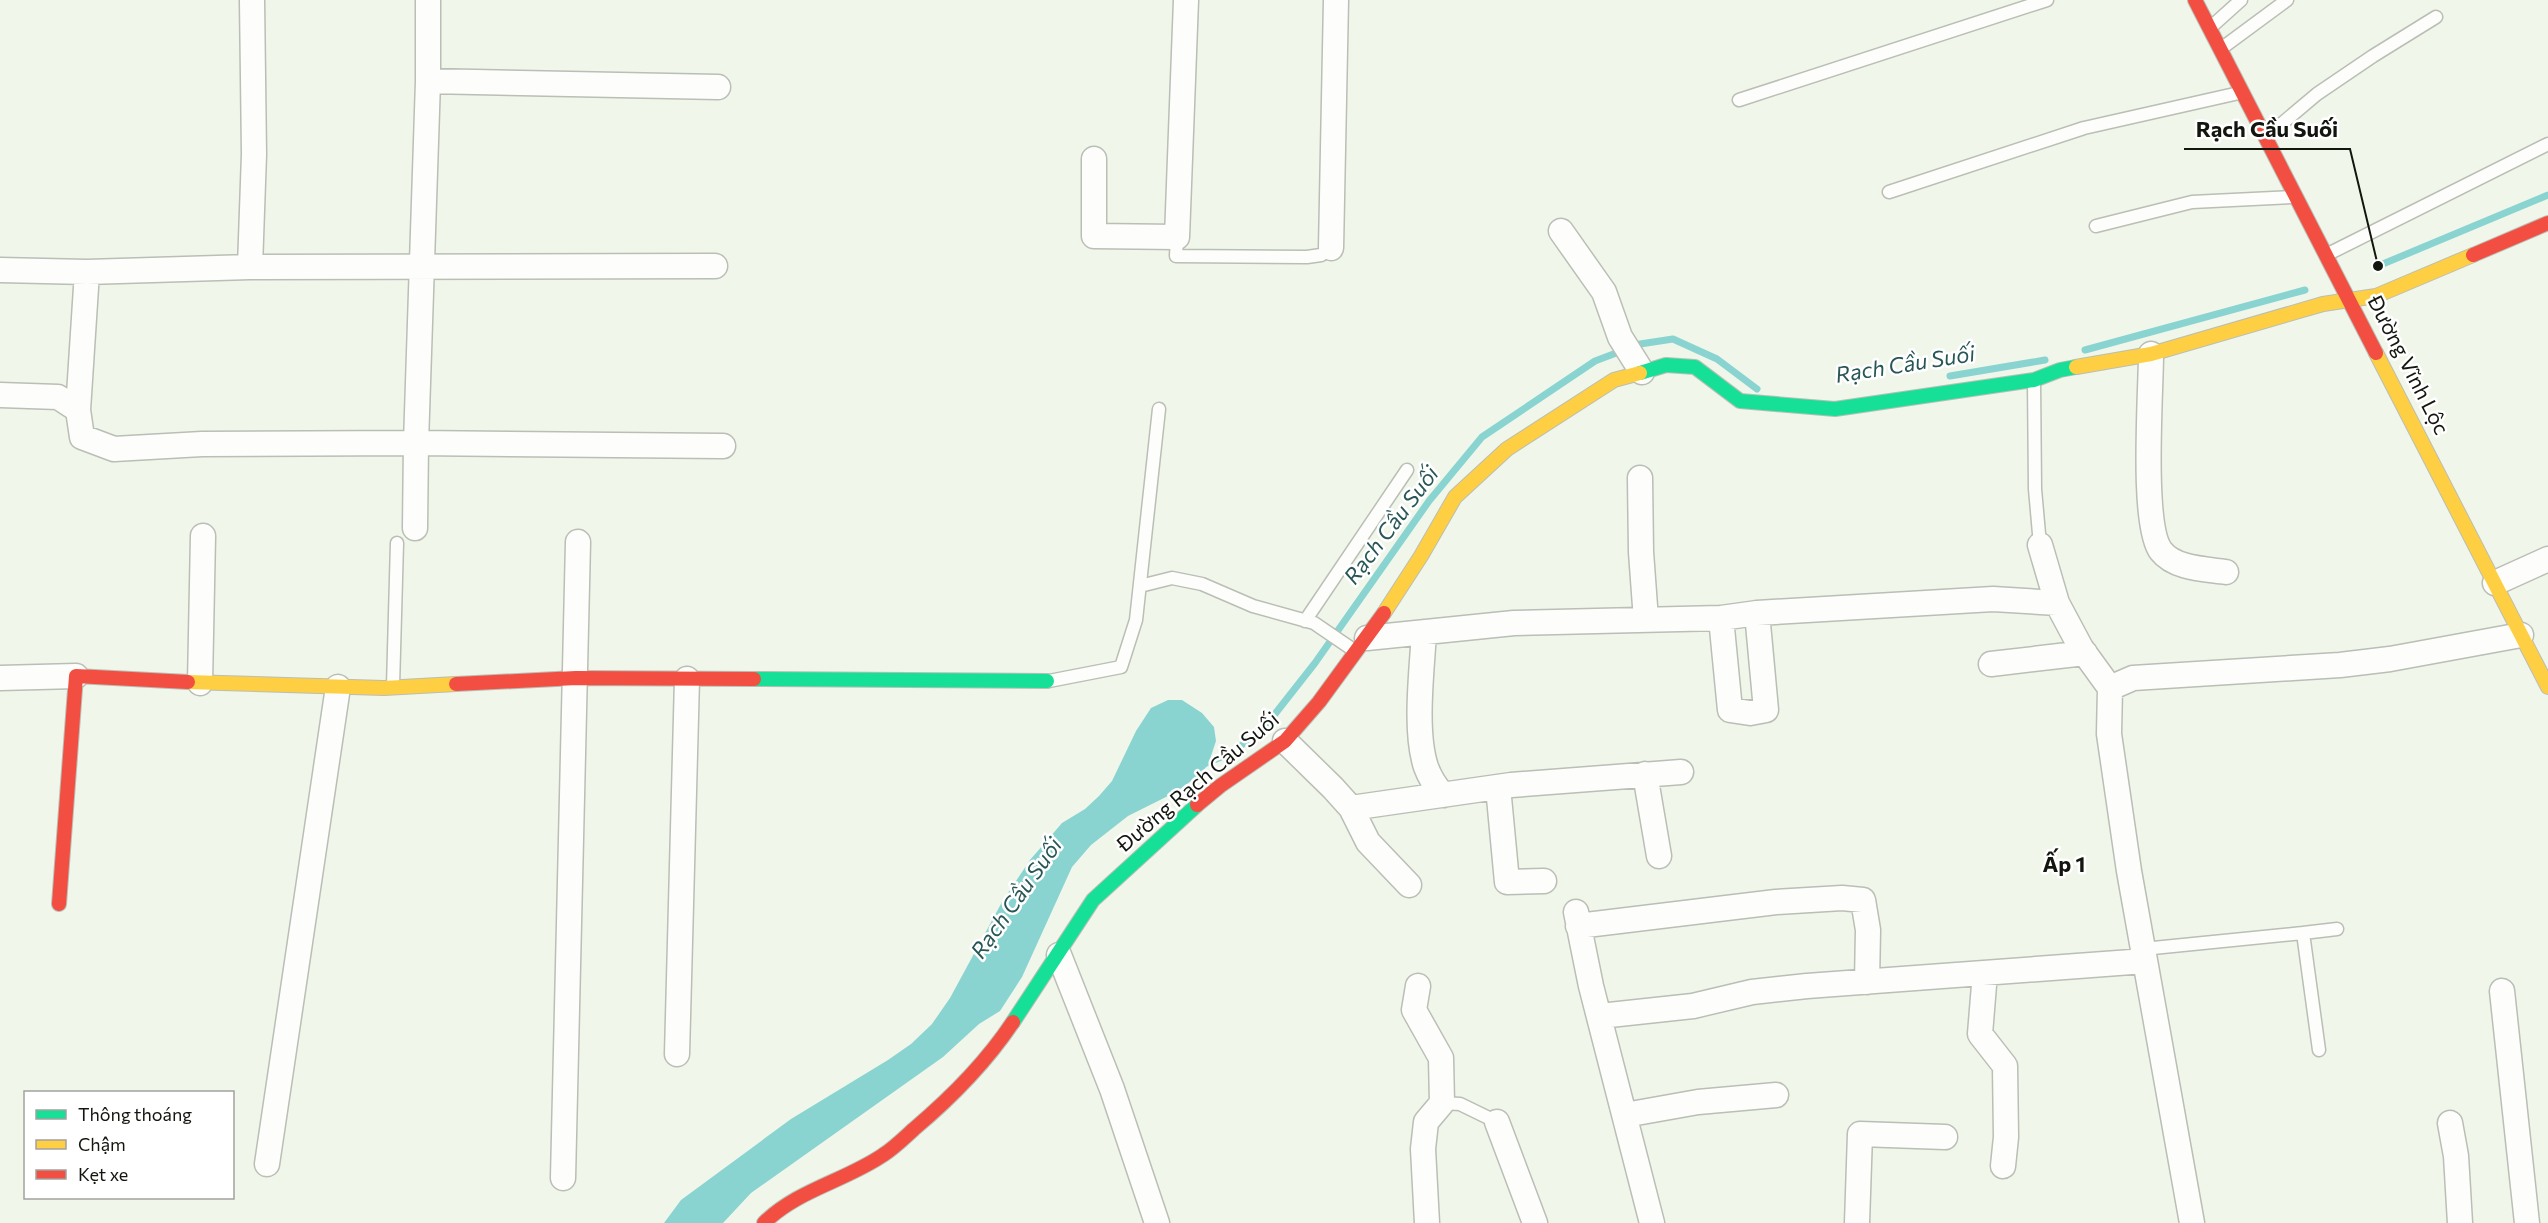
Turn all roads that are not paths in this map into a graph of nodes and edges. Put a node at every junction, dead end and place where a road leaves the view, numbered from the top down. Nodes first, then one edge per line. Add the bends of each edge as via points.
1 (252, 0) edge
2 (428, 0) edge
3 (1186, 0) edge
4 (1336, 0) edge
5 (2046, 0) edge
6 (2196, 0) edge
7 (2241, 0) edge
8 (2287, 0) edge
9 (2436, 17) dead end
10 (2210, 28) junction
11 (2221, 48) junction
12 (428, 81) junction
13 (718, 87) dead end
14 (2243, 92) junction
15 (1739, 100) dead end
16 (2266, 137) junction
17 (2548, 144) edge
18 (1094, 159) dead end
19 (1889, 192) dead end
20 (2297, 196) junction
21 (2548, 223) edge
22 (2096, 226) dead end
23 (1561, 231) dead end
24 (1177, 237) junction
25 (1331, 248) joint
26 (2328, 254) junction
27 (715, 266) dead end
28 (250, 267) junction
29 (422, 267) junction
30 (0, 270) edge
31 (87, 272) junction
32 (2352, 300) junction
33 (2151, 354) junction
34 (1637, 365) junction
35 (2034, 380) junction
36 (0, 395) edge
37 (1159, 409) dead end
38 (78, 411) junction
39 (416, 443) junction
40 (723, 446) dead end
41 (1407, 470) dead end
42 (1640, 478) dead end
43 (406, 536) joint
44 (204, 537) dead end
45 (578, 542) dead end
46 (2040, 545) joint
47 (2548, 559) edge
48 (2226, 572) dead end
49 (2495, 583) junction
50 (1140, 586) junction
51 (2057, 603) junction
52 (1757, 613) junction
53 (1721, 618) junction
54 (1646, 620) junction
55 (1309, 622) junction
56 (1424, 632) junction
57 (2522, 634) junction
58 (1362, 644) junction
59 (2085, 653) junction
60 (1991, 664) dead end
61 (76, 676) junction
62 (0, 678) edge
63 (576, 678) junction
64 (687, 679) junction
65 (1047, 681) joint
66 (200, 683) junction
67 (338, 687) junction
68 (393, 687) junction
69 (2548, 687) edge
70 (2110, 688) junction
71 (1285, 741) junction
72 (1682, 772) dead end
73 (1645, 774) junction
74 (1498, 787) junction
75 (1443, 795) junction
76 (1351, 808) junction
77 (1659, 856) dead end
78 (1544, 881) dead end
79 (1409, 885) dead end
80 (59, 904) dead end
81 (2337, 929) dead end
82 (2303, 933) junction
83 (1059, 955) junction
84 (2144, 955) junction
85 (1985, 973) junction
86 (1868, 982) junction
87 (1418, 986) dead end
88 (2502, 991) dead end
89 (1599, 1016) junction
90 (2319, 1050) dead end
91 (677, 1054) dead end
92 (1776, 1095) dead end
93 (1442, 1103) junction
94 (1625, 1115) junction
95 (1497, 1122) joint
96 (2450, 1123) dead end
97 (1945, 1137) dead end
98 (267, 1164) dead end
99 (2003, 1166) dead end
100 (563, 1178) dead end
101 (764, 1223) edge
102 (1157, 1223) edge
103 (1427, 1223) edge
104 (1535, 1223) edge
105 (1652, 1223) edge
106 (1857, 1223) edge
107 (2192, 1223) edge
108 (2460, 1223) edge
109 (2527, 1223) edge

1 - 28 street via 254,154
2 - 12 street
3 - 24 street
4 - 25 street
5 - 15 lane
6 - 10 street, Đường Vĩnh Lộc
7 - 10 lane
8 - 11 lane
9 - 16 lane via 2317,94
10 - 11 street, Đường Vĩnh Lộc
11 - 14 street, Đường Vĩnh Lộc
12 - 13 street
12 - 29 street
14 - 16 street, Đường Vĩnh Lộc
14 - 19 lane via 2084,128
16 - 20 street, Đường Vĩnh Lộc
17 - 26 lane
18 - 24 street via 1094,236
20 - 22 lane via 2192,202
20 - 26 street, Đường Vĩnh Lộc
21 - 32 street via 2376,296
23 - 34 street via 1604,292 1620,337
24 - 25 lane via 1176,256 1307,257 1322,255
26 - 32 street, Đường Vĩnh Lộc
27 - 29 street
28 - 29 street
28 - 31 street
29 - 39 street
30 - 31 street
31 - 38 street
32 - 33 street via 2323,304
32 - 49 street, Đường Vĩnh Lộc
33 - 35 street via 2060,370
33 - 48 street via 2148,483 2161,551 2180,565
34 - 35 street via 1695,367 1740,401 1835,409
34 - 58 street, Đường Rạch Cầu Suối via 1507,449 1455,497
35 - 46 lane
36 - 38 street via 58,397
37 - 50 lane
38 - 39 street via 82,437 114,449 202,444
39 - 40 street
39 - 43 street
41 - 55 lane
42 - 54 street
43 - 68 lane
44 - 66 street
45 - 63 street
46 - 51 street
47 - 49 street
49 - 57 street, Đường Vĩnh Lộc
50 - 55 lane via 1182,579
50 - 65 lane via 1136,620 1121,667
51 - 52 street via 1993,598
51 - 59 street
52 - 53 street
52 - 53 street via 1766,710 1730,710
53 - 54 street
54 - 56 street via 1514,623
55 - 58 lane via 1343,644
56 - 58 street
56 - 75 street via 1423,747 1426,767
57 - 69 street, Đường Vĩnh Lộc
57 - 70 street via 2390,659 2133,678
58 - 71 street, Đường Rạch Cầu Suối
59 - 60 street
59 - 70 street
61 - 62 street
61 - 66 street
61 - 80 street
63 - 64 street
63 - 68 street
63 - 100 street
64 - 65 street
64 - 91 street
66 - 67 street
67 - 68 street
67 - 98 street
70 - 84 street via 2109,734
71 - 76 street
71 - 83 street, Đường Rạch Cầu Suối via 1221,786 1158,839 1094,900
72 - 73 street
73 - 74 street
73 - 77 street
74 - 75 street
74 - 78 street via 1508,882
75 - 76 street
76 - 79 street via 1368,842
81 - 82 lane
82 - 84 lane
82 - 90 lane
83 - 101 street, Đường Rạch Cầu Suối via 992,1054 947,1102 882,1156 815,1189
83 - 102 street via 1112,1089
84 - 85 street
84 - 107 street
85 - 86 street
85 - 99 street via 1980,1034 2005,1066
86 - 89 street via 1752,992 1693,1006
86 - 89 street via 1868,930 1863,900 1842,897 1577,919
87 - 93 street via 1414,1010 1441,1058
88 - 109 street
89 - 94 street
92 - 94 street via 1698,1102
93 - 95 lane via 1460,1104
93 - 103 street via 1426,1122
94 - 105 street
95 - 104 street
96 - 108 street
97 - 106 street via 1860,1134

